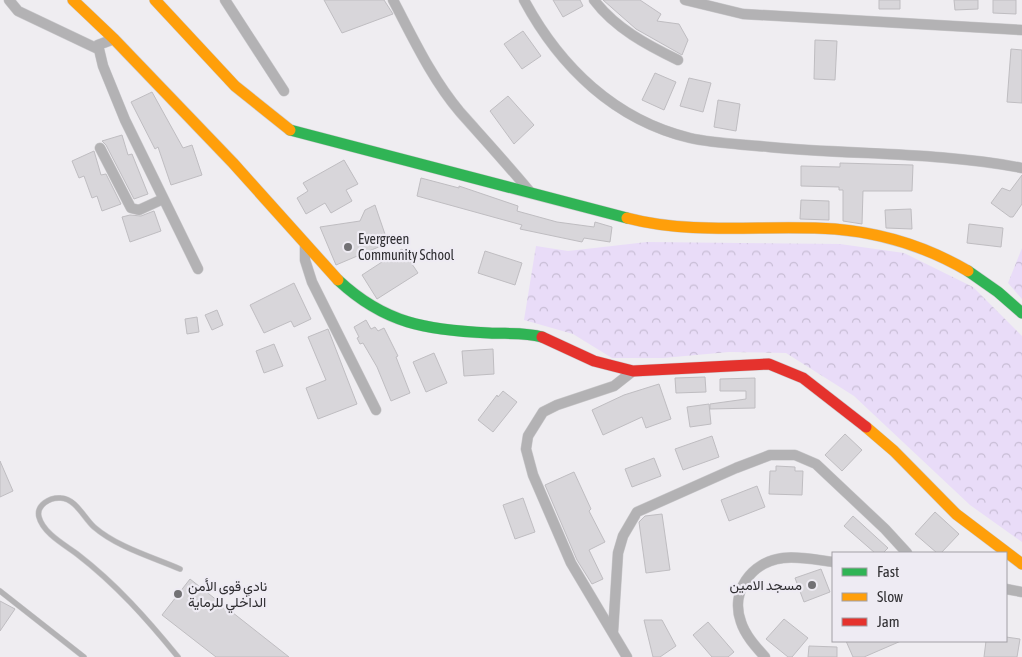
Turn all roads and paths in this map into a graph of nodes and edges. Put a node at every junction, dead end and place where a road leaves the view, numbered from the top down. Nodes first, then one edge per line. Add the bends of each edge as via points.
1 (9, 0) edge
2 (73, 0) edge
3 (155, 0) edge
4 (225, 0) edge
5 (393, 0) edge
6 (524, 0) edge
7 (594, 0) edge
8 (685, 0) edge
9 (1022, 30) edge
10 (114, 39) junction
11 (98, 49) junction
12 (678, 60) dead end
13 (284, 91) dead end
14 (100, 148) dead end
15 (1022, 168) edge
16 (530, 193) junction
17 (162, 199) junction
18 (304, 245) junction
19 (198, 269) dead end
20 (1022, 313) edge
21 (633, 371) junction
22 (376, 410) dead end
23 (906, 552) edge
24 (1006, 552) edge
25 (1007, 552) edge
26 (832, 562) edge
27 (1022, 564) edge
28 (180, 569) dead end
29 (1007, 589) edge
30 (0, 591) edge
31 (1022, 592) edge
32 (613, 632) junction
33 (84, 657) edge
34 (178, 657) edge
35 (627, 657) edge
36 (765, 657) edge

1 - 11 street via 18,11
2 - 10 street
3 - 16 street via 254,104 290,130
4 - 13 street
5 - 16 street via 429,66 460,112 504,159
6 - 15 street via 536,23 575,74 623,109 669,132 722,143 932,157
7 - 12 street via 623,29
8 - 9 street via 743,14
10 - 11 street via 99,43
10 - 18 street via 233,163
11 - 17 street via 125,120
14 - 17 street via 131,208 139,210
16 - 20 street via 682,229 802,228 862,231 888,236 955,261 994,288
17 - 19 street
18 - 21 street via 350,292 397,320 447,330 540,336 594,361
18 - 22 street via 312,282
21 - 24 street via 769,364 792,372 842,406 894,451 943,503
21 - 32 street via 614,386 543,412 528,436 526,449 533,475 571,563
23 - 32 street via 816,464 795,455 770,456 654,502 637,512 626,529 618,553
25 - 27 street
26 - 36 street via 783,558 760,566 751,573 738,597 737,609 741,624
28 - 34 lane via 108,537 94,527 71,501 64,498 46,500 40,507 39,517 47,530 142,613
29 - 31 street
30 - 33 lane
32 - 35 street

